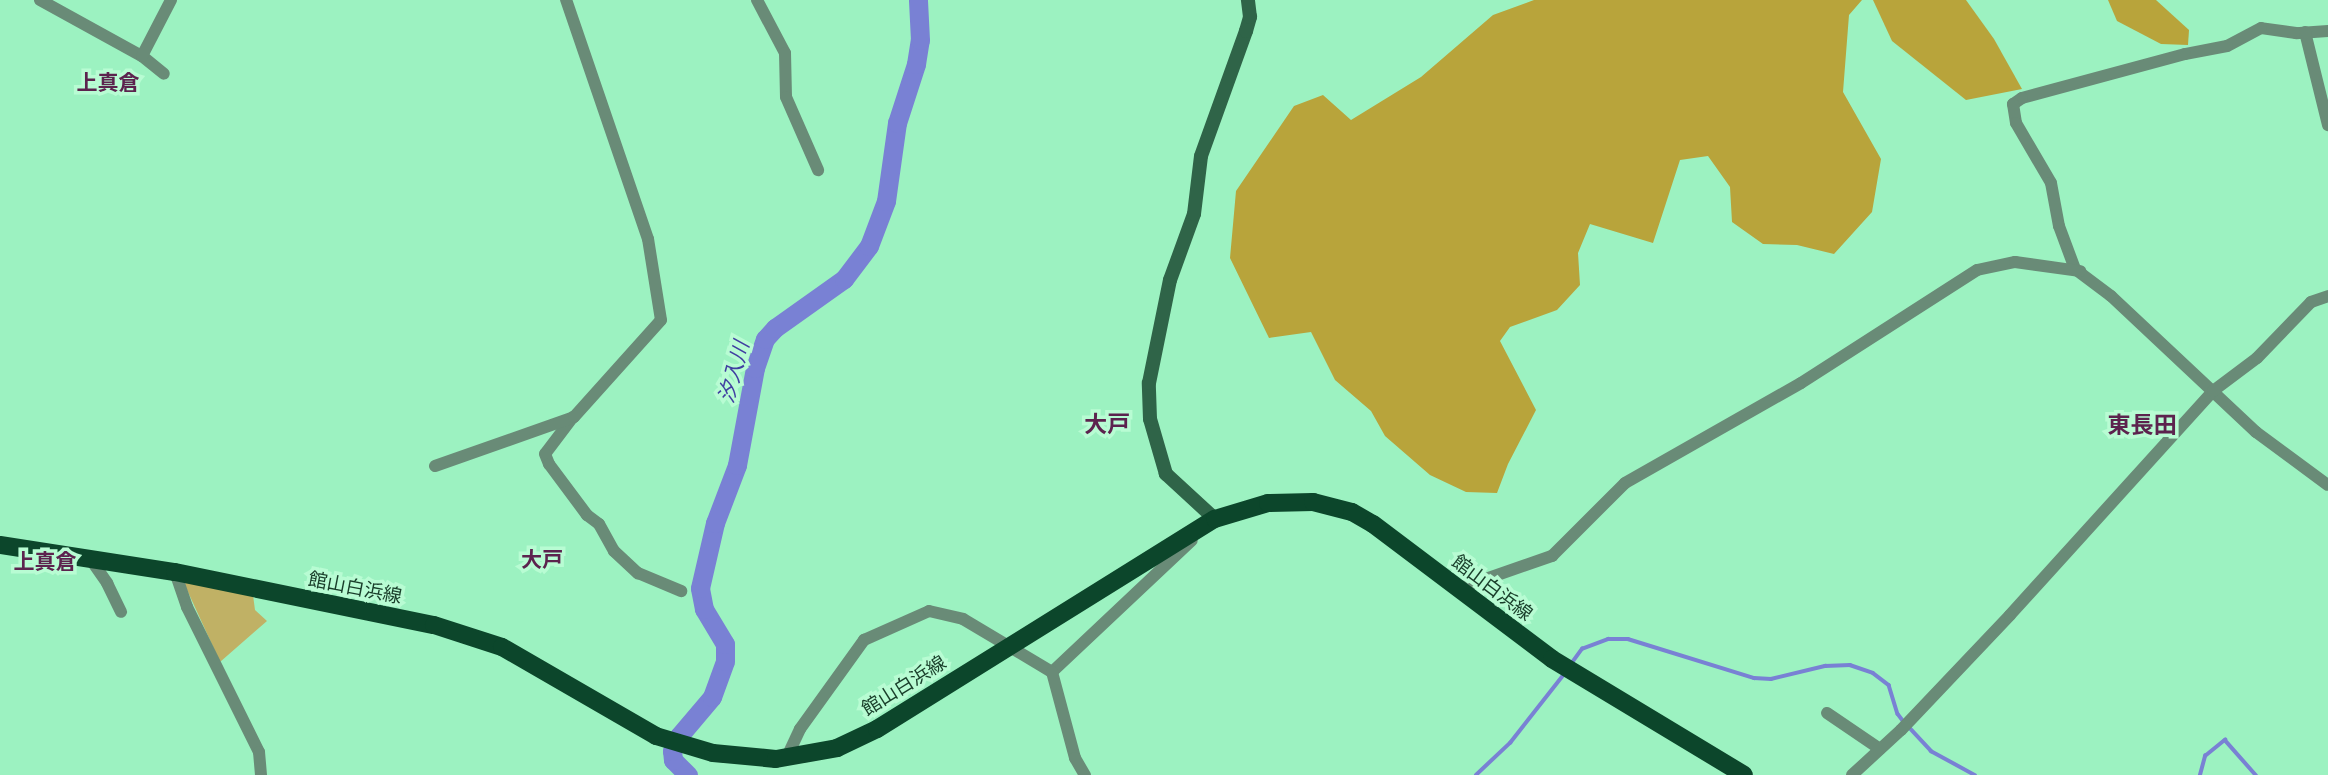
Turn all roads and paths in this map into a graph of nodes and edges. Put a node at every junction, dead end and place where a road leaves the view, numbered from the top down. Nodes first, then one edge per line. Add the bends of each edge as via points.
1 (40, 0) edge
2 (171, 0) edge
3 (566, 0) edge
4 (757, 0) edge
5 (1248, 0) edge
6 (2328, 31) edge
7 (2305, 32) junction
8 (142, 56) junction
9 (164, 74) dead end
10 (2328, 125) edge
11 (818, 170) dead end
12 (2080, 271) junction
13 (2328, 296) edge
14 (2213, 391) junction
15 (574, 416) junction
16 (435, 466) dead end
17 (2328, 485) edge
18 (1214, 519) junction
19 (0, 545) edge
20 (89, 557) junction
21 (175, 572) junction
22 (1457, 589) junction
23 (681, 591) dead end
24 (121, 612) dead end
25 (1009, 647) junction
26 (1052, 672) junction
27 (1827, 713) dead end
28 (1880, 749) junction
29 (786, 759) junction
30 (261, 775) edge
31 (1084, 775) edge
32 (1744, 775) edge
33 (1852, 775) edge

1 - 8 street
2 - 8 street
3 - 15 street via 648,239 661,320
4 - 11 street via 785,53 786,97
5 - 18 street via 1250,17 1241,48 1200,156 1194,214 1170,280 1149,383 1150,419 1166,474
6 - 7 street
7 - 10 street
7 - 12 street via 2261,28 2227,46 2013,104 2016,123 2051,183 2059,226 2075,269
8 - 9 street
12 - 14 street
12 - 22 street via 2015,262 1988,266 1966,276 1801,383 1625,483 1552,556
13 - 14 street via 2311,302 2257,358
14 - 17 street via 2256,432
14 - 28 street
15 - 16 street
15 - 23 street via 545,454 549,464 599,524 614,551 638,573
18 - 22 main road, 館山白浜線 via 1268,503 1313,502 1334,507 1373,524
18 - 25 main road, 館山白浜線
18 - 26 street
19 - 20 main road, 館山白浜線
20 - 21 main road, 館山白浜線
20 - 24 street
21 - 29 main road, 館山白浜線 via 478,637 656,736 713,753
21 - 30 street via 187,607 259,752
22 - 32 main road, 館山白浜線 via 1584,680
25 - 26 street
25 - 29 main road, 館山白浜線 via 877,729 837,748
25 - 29 street via 963,620 929,611 864,640 800,729
26 - 31 street via 1075,758
27 - 28 street
28 - 33 street

